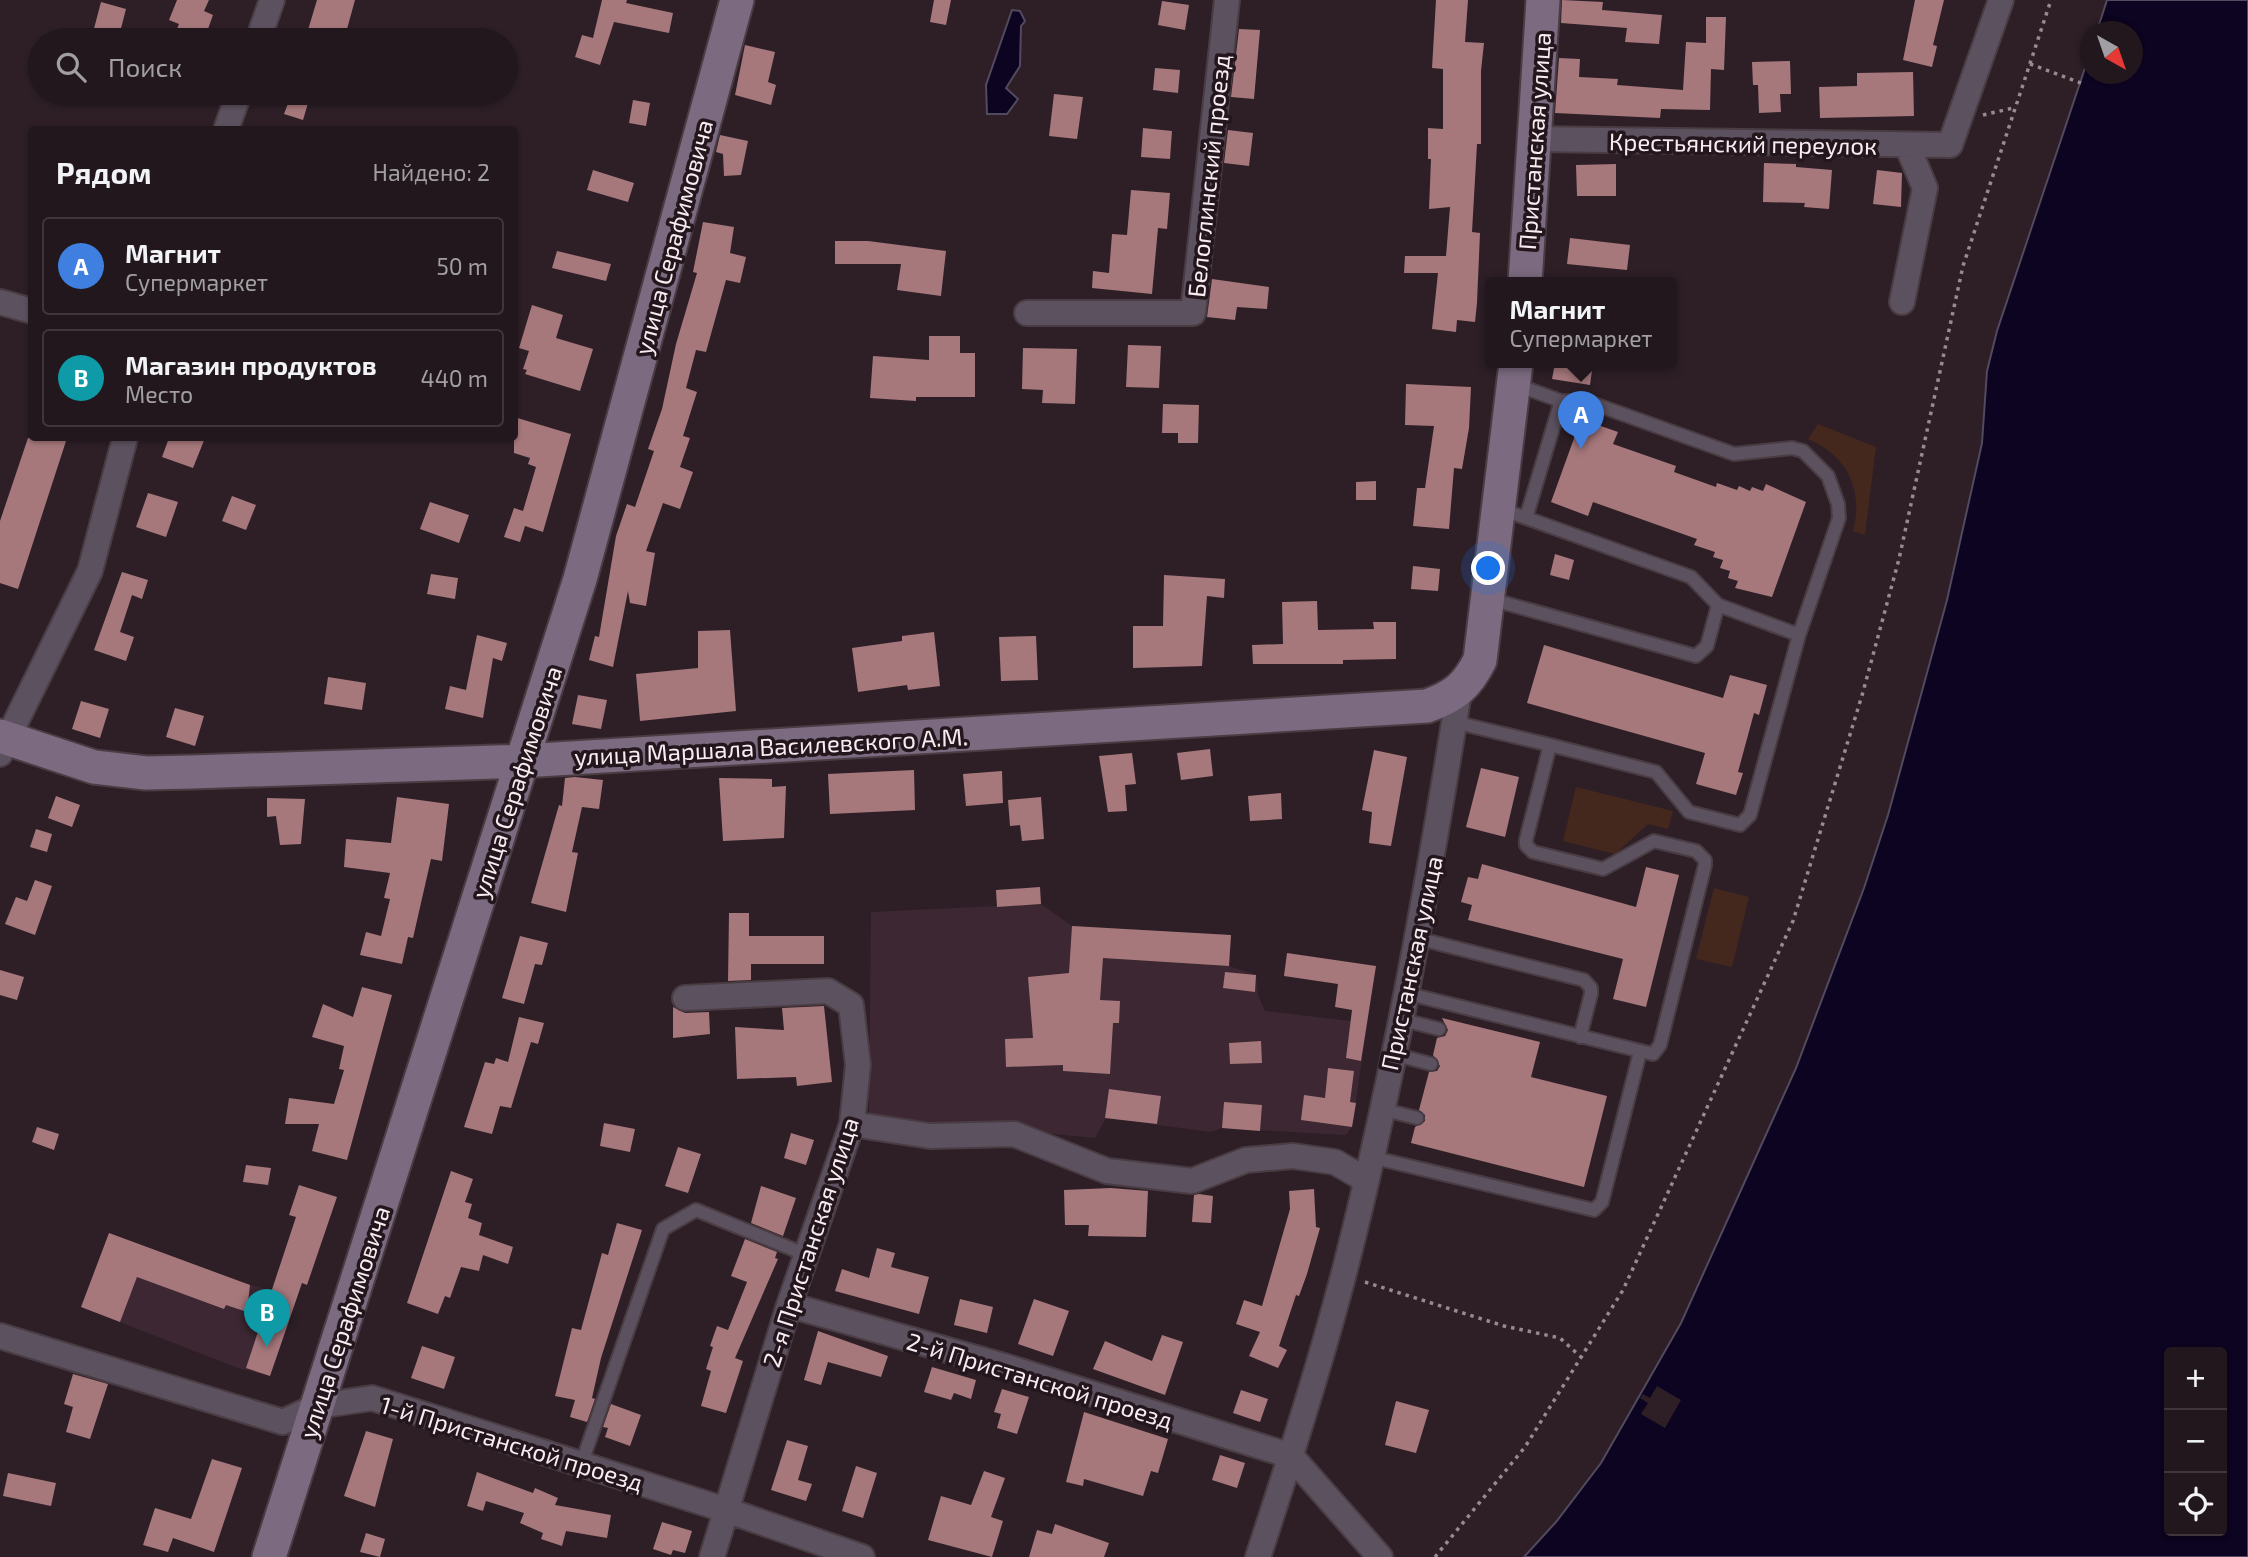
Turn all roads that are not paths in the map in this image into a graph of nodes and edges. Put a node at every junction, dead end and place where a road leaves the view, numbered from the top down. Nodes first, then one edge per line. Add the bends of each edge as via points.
1 (272, 0) edge
2 (737, 0) edge
3 (1227, 0) edge
4 (1542, 0) edge
5 (2001, 0) edge
6 (262, 28) edge
7 (235, 105) edge
8 (227, 126) edge
9 (1536, 139) junction
10 (1907, 145) junction
11 (1525, 277) edge
12 (0, 302) edge
13 (1902, 302) dead end
14 (28, 310) edge
15 (1027, 313) dead end
16 (1515, 374) edge
17 (1561, 401) junction
18 (123, 441) edge
19 (1513, 514) junction
20 (1490, 598) junction
21 (1718, 605) junction
22 (1798, 635) junction
23 (1457, 707) junction
24 (2, 742) edge
25 (1550, 745) junction
26 (522, 761) junction
27 (1416, 938) junction
28 (1405, 993) junction
29 (685, 998) dead end
30 (1399, 1019) junction
31 (1440, 1029) dead end
32 (1580, 1037) junction
33 (1640, 1052) junction
34 (1392, 1054) junction
35 (1431, 1064) dead end
36 (1381, 1109) junction
37 (1417, 1118) dead end
38 (852, 1124) junction
39 (1369, 1168) junction
40 (807, 1255) junction
41 (789, 1305) junction
42 (0, 1336) edge
43 (317, 1406) junction
44 (1291, 1457) junction
45 (581, 1465) junction
46 (726, 1510) junction
47 (269, 1557) edge
48 (712, 1557) edge
49 (862, 1557) edge
50 (1258, 1557) edge
51 (1380, 1557) edge

1 - 6 street
2 - 26 street, улица Серафимовича via 580,579
3 - 15 street, Белоглинский проезд via 1194,313
4 - 9 street, Пристанская улица
5 - 10 street, Крестьянский переулок via 1950,145
7 - 8 street
9 - 10 street, Крестьянский переулок
9 - 11 street, Пристанская улица
10 - 13 street via 1925,188
12 - 14 street
16 - 17 lane
16 - 19 street, Пристанская улица
17 - 19 lane
17 - 22 lane via 1586,401 1734,454 1792,448 1821,467 1835,489 1839,518
18 - 24 street via 90,570
19 - 20 street, Пристанская улица
19 - 21 lane via 1690,577
20 - 21 lane via 1696,656 1707,646
20 - 23 street, Пристанская улица via 1480,660
21 - 22 lane
22 - 25 lane via 1750,815 1740,825 1689,812 1656,772
23 - 25 lane
23 - 26 street, улица Маршала Василевского А.М.
23 - 27 street, Пристанская улица
24 - 26 street, улица Маршала Василевского А.М. via 94,768 146,772
25 - 33 lane via 1526,840 1529,849 1603,869 1654,841 1696,851 1705,860 1660,1045 1653,1054
26 - 43 street, улица Серафимовича
27 - 28 street, Пристанская улица
27 - 32 lane via 1584,980 1591,994
28 - 30 street, Пристанская улица
28 - 32 lane
29 - 38 street, 2-я Пристанская улица via 828,991 851,1005 858,1065
30 - 31 lane
30 - 34 street, Пристанская улица
32 - 33 lane
33 - 39 lane via 1602,1202 1594,1210
34 - 35 lane
34 - 36 street, Пристанская улица
36 - 37 lane
36 - 39 street, Пристанская улица
38 - 39 street via 930,1136 1014,1134 1107,1171 1192,1181 1246,1160 1293,1156
38 - 40 street, 2-я Пристанская улица
39 - 44 street, Пристанская улица
40 - 41 street, 2-я Пристанская улица
40 - 45 lane via 696,1210 663,1228
41 - 44 street, 2-й Пристанской проезд via 1003,1366
41 - 46 street, 2-я Пристанская улица
42 - 43 street, 1-й Пристанской проезд via 283,1422
43 - 45 street, 1-й Пристанской проезд via 372,1398
43 - 47 street, улица Серафимовича
44 - 50 street, Пристанская улица
44 - 51 street
45 - 46 street, 1-й Пристанской проезд
46 - 48 street, 2-я Пристанская улица
46 - 49 street, 1-й Пристанской проезд

